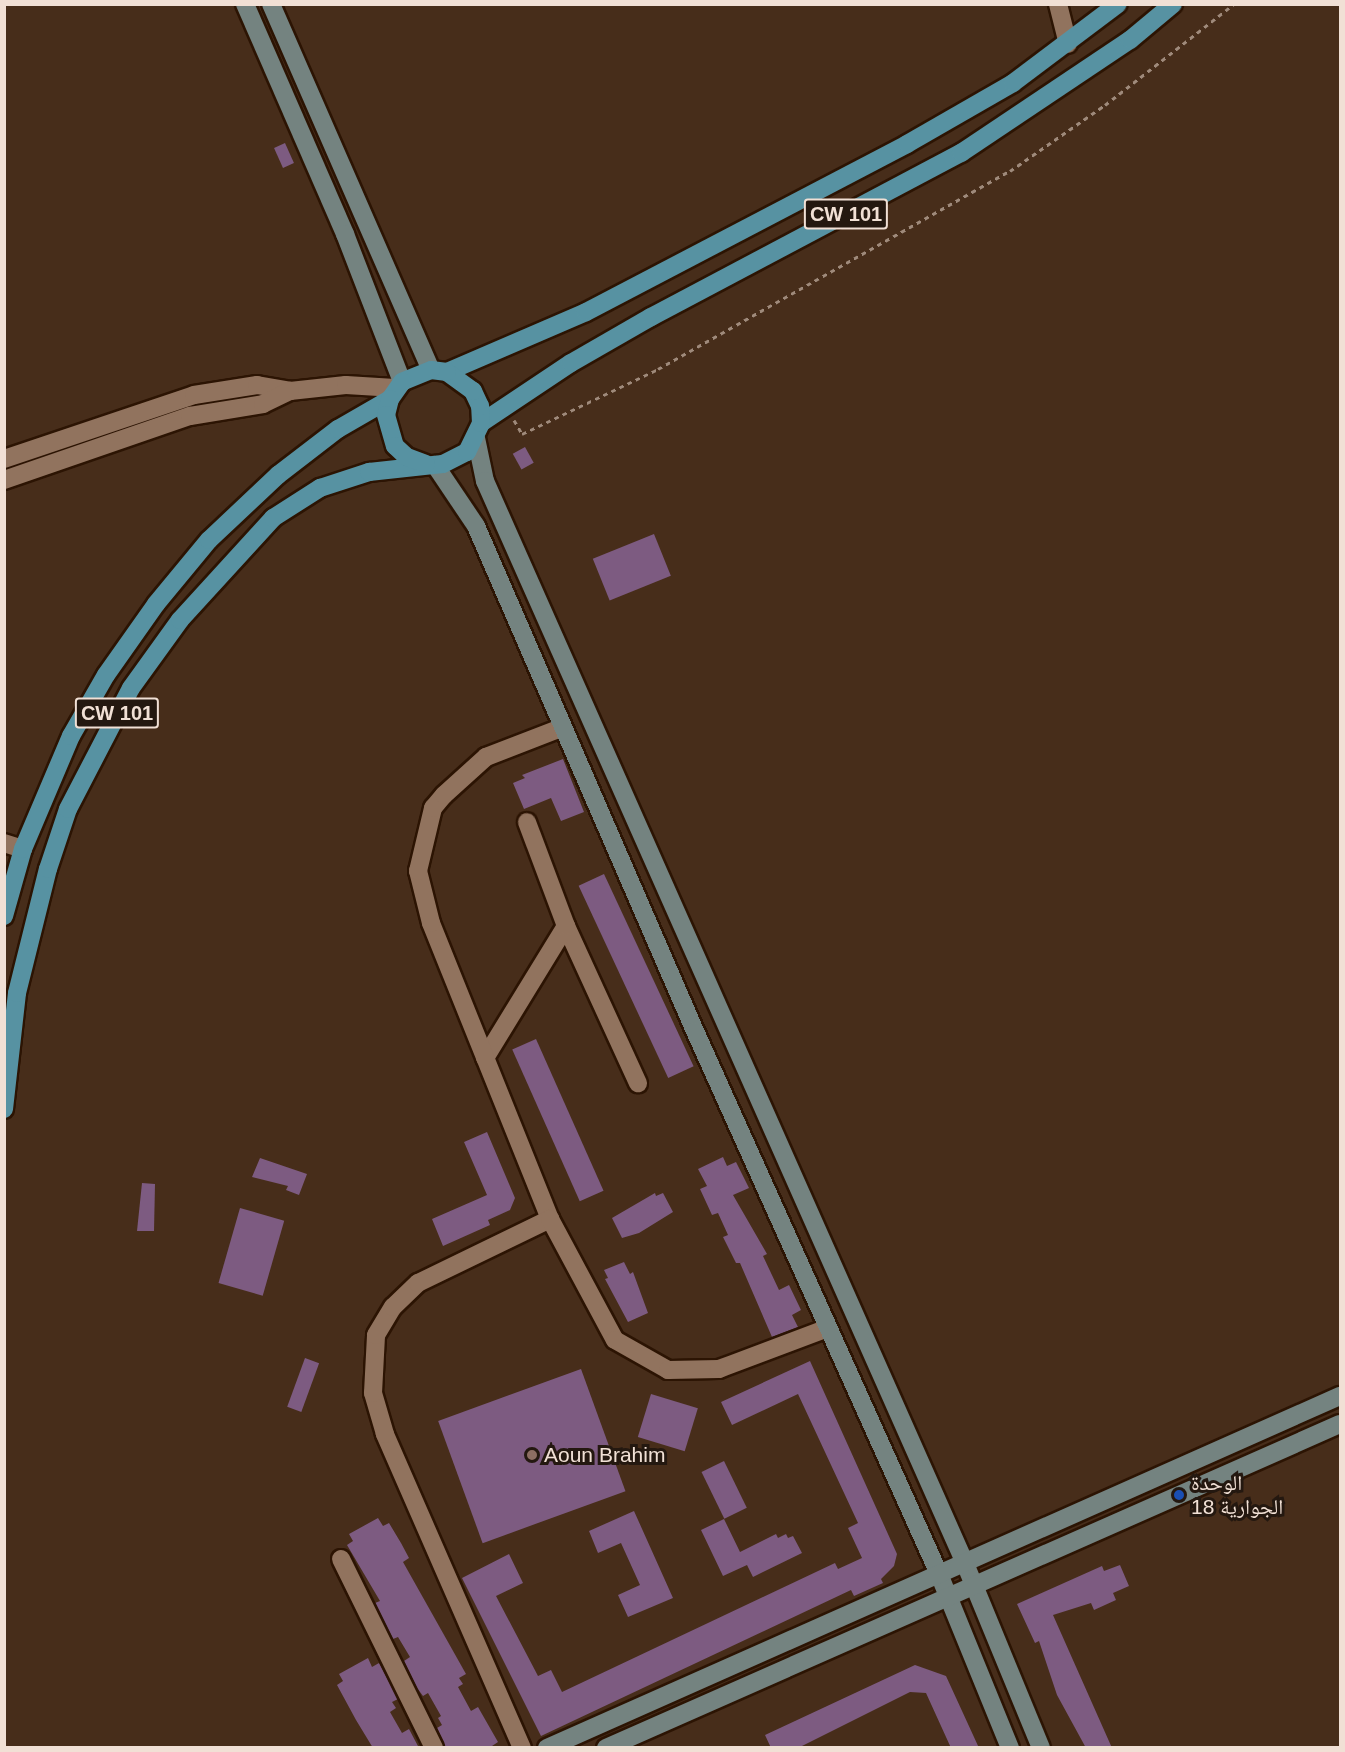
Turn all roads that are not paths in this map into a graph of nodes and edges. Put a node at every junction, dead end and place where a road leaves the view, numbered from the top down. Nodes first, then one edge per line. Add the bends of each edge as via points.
1 (245, 4) edge
2 (271, 4) edge
3 (1058, 4) edge
4 (1118, 4) edge
5 (1173, 4) edge
6 (1068, 44) junction
7 (439, 371) junction
8 (396, 390) junction
9 (290, 391) junction
10 (479, 430) junction
11 (4, 459) edge
12 (431, 465) junction
13 (4, 480) edge
14 (561, 728) junction
15 (527, 822) dead end
16 (4, 843) edge
17 (23, 849) junction
18 (4, 916) edge
19 (566, 926) junction
20 (485, 1058) junction
21 (638, 1083) dead end
22 (4, 1109) edge
23 (550, 1219) junction
24 (828, 1328) junction
25 (1341, 1396) edge
26 (1341, 1424) edge
27 (341, 1559) dead end
28 (964, 1561) junction
29 (939, 1574) junction
30 (973, 1586) junction
31 (948, 1599) junction
32 (434, 1748) edge
33 (522, 1748) edge
34 (547, 1748) edge
35 (606, 1748) edge
36 (1010, 1748) edge
37 (1041, 1748) edge

1 - 8 main road via 349,244
2 - 7 main road
3 - 6 street
4 - 6 main road, CW 101
5 - 10 main road, CW 101 via 1130,40 961,153 651,317 506,405
6 - 7 main road, CW 101 via 1014,83 866,166 586,312
7 - 8 main road
7 - 10 main road via 473,391
8 - 9 street via 346,385
8 - 12 main road via 386,415 395,446 407,457
8 - 17 main road, CW 101 via 278,475 209,540 156,604 106,675 71,736
9 - 11 street via 257,385 194,395
9 - 13 street via 263,404 190,416
10 - 12 main road via 458,458
10 - 28 main road via 485,481
12 - 14 main road via 476,525
12 - 22 main road, CW 101 via 369,472 320,488 273,518 180,620 131,688 68,809 48,869 16,993
14 - 20 street via 486,757 444,795 433,808 418,871 431,923
14 - 24 main road
15 - 19 street
16 - 17 street
17 - 18 main road, CW 101
19 - 20 street
19 - 21 street
20 - 23 street
23 - 24 street via 615,1340 668,1370 719,1369
23 - 33 street via 418,1282 393,1307 376,1335 373,1393 385,1434
24 - 29 main road
25 - 28 main road
26 - 30 main road
27 - 32 street
28 - 29 main road
28 - 30 main road
29 - 31 main road
29 - 34 main road
30 - 31 main road
30 - 37 main road
31 - 35 main road
31 - 36 main road

